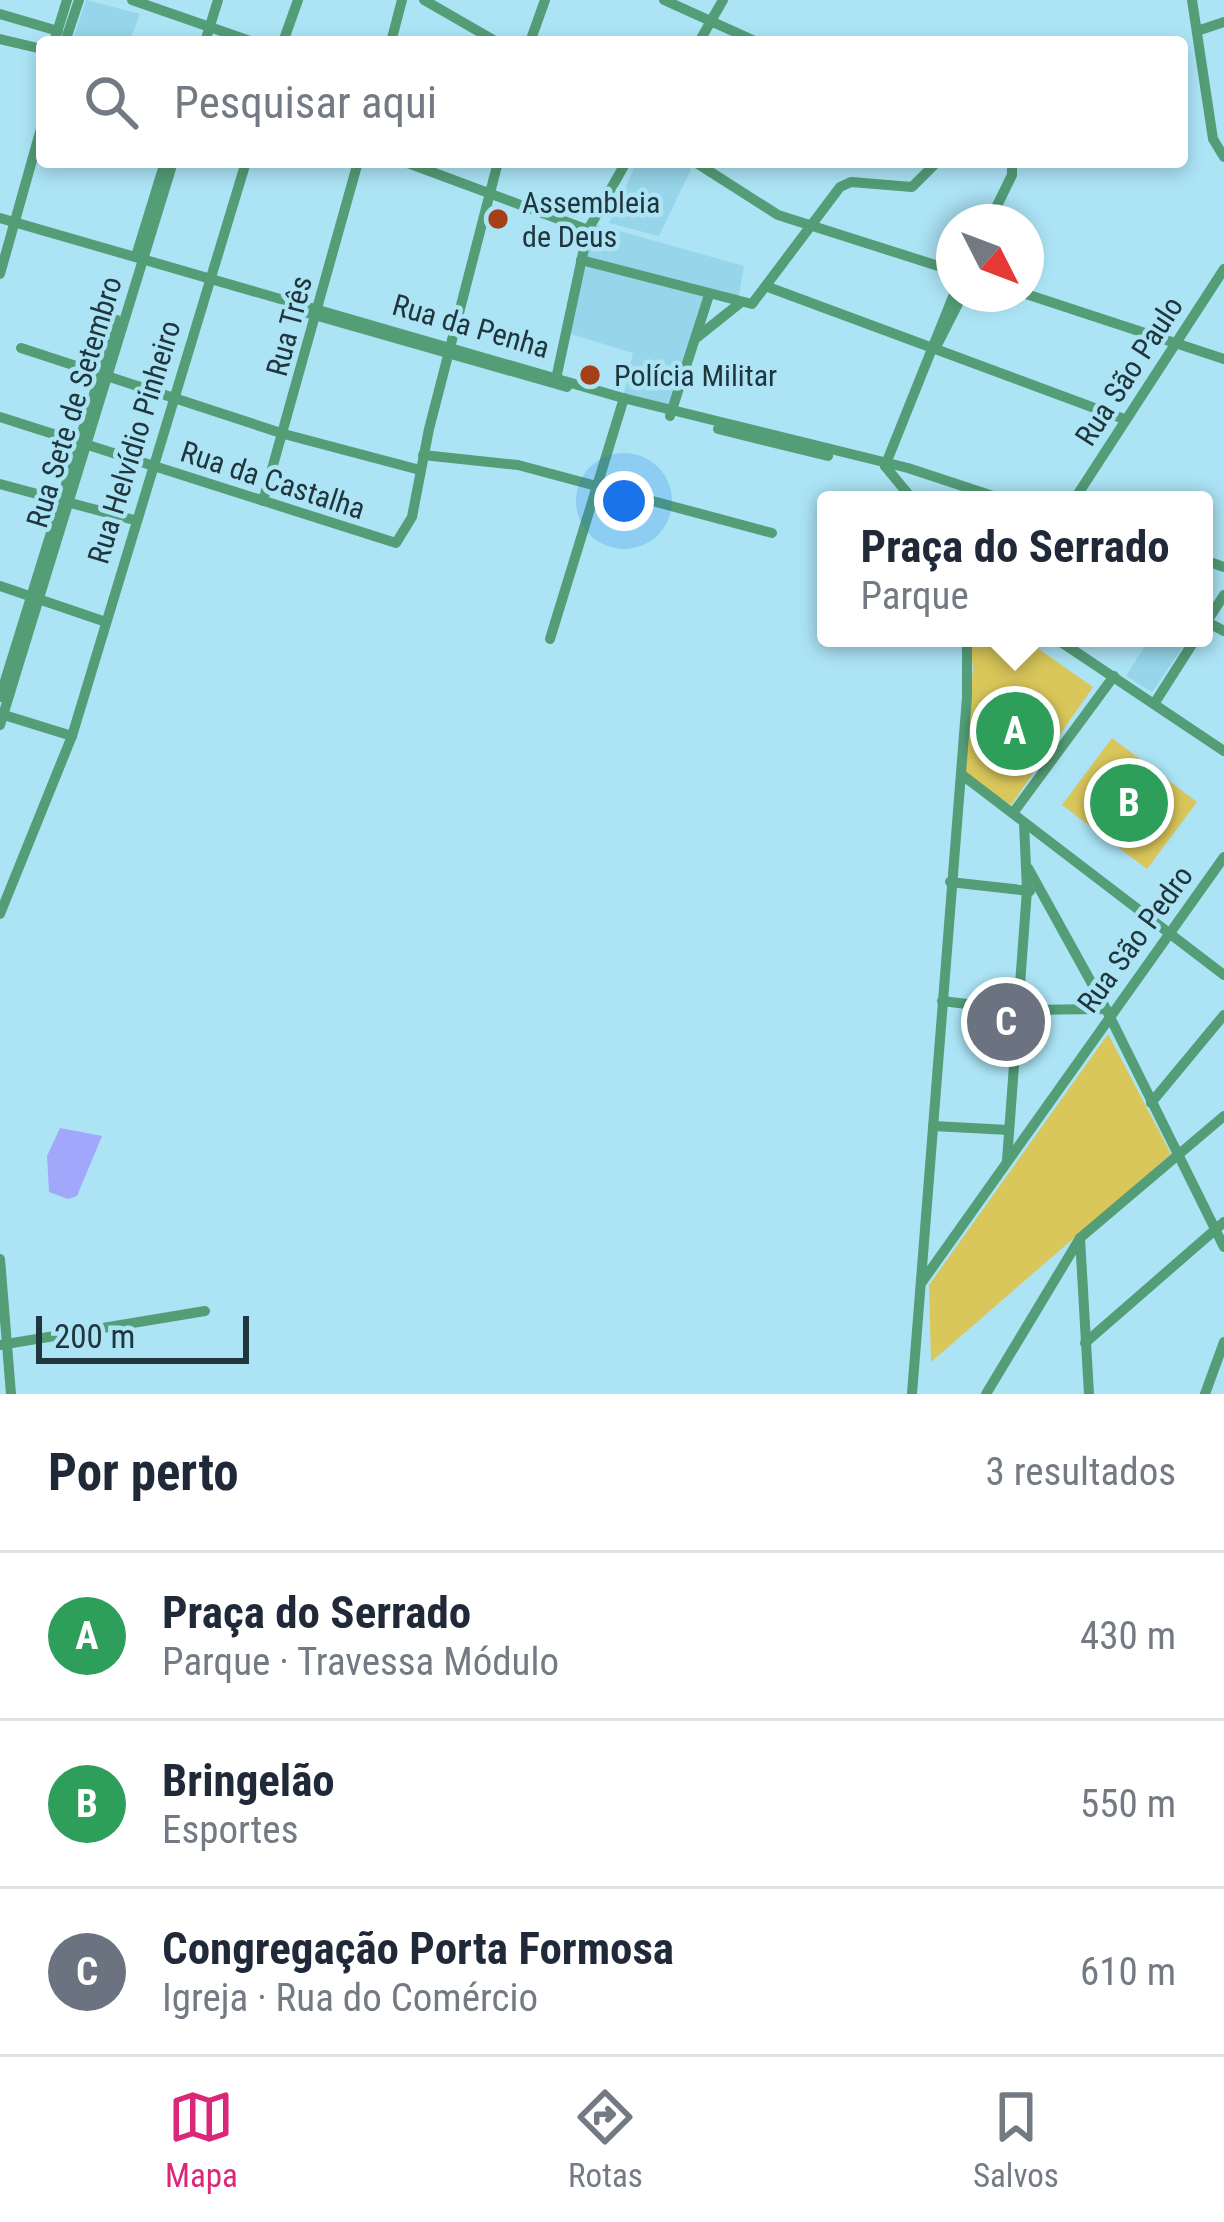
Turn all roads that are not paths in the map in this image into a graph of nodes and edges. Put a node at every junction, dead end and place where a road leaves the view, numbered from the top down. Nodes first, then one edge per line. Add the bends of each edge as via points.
1 (68, 0) edge
2 (79, 0) edge
3 (218, 0) edge
4 (298, 0) edge
5 (402, 0) edge
6 (424, 0) edge
7 (544, 0) edge
8 (664, 0) edge
9 (723, 0) edge
10 (1192, 0) edge
11 (137, 1) edge
12 (0, 14) edge
13 (711, 21) junction
14 (1224, 22) edge
15 (209, 26) junction
16 (1197, 31) junction
17 (54, 36) edge
18 (59, 36) edge
19 (60, 36) edge
20 (206, 36) edge
21 (236, 36) edge
22 (286, 36) edge
23 (393, 36) edge
24 (487, 36) edge
25 (532, 36) edge
26 (702, 36) edge
27 (744, 36) edge
28 (0, 39) edge
29 (36, 48) edge
30 (36, 147) edge
31 (1224, 157) edge
32 (167, 168) edge
33 (244, 168) edge
34 (356, 168) edge
35 (422, 168) edge
36 (496, 168) edge
37 (619, 168) edge
38 (705, 168) edge
39 (931, 168) edge
40 (1012, 168) edge
41 (490, 192) junction
42 (999, 204) edge
43 (0, 218) edge
44 (15, 222) junction
45 (812, 226) junction
46 (588, 230) junction
47 (139, 258) junction
48 (581, 260) junction
49 (936, 265) edge
50 (1224, 269) edge
51 (0, 274) edge
52 (208, 279) junction
53 (768, 287) junction
54 (709, 296) junction
55 (1044, 300) edge
56 (740, 303) junction
57 (318, 312) junction
58 (951, 312) edge
59 (692, 341) junction
60 (1177, 344) junction
61 (21, 348) dead end
62 (451, 349) junction
63 (934, 349) junction
64 (1224, 359) edge
65 (103, 376) junction
66 (556, 380) junction
67 (173, 399) junction
68 (624, 400) junction
69 (671, 413) junction
70 (0, 417) edge
71 (1124, 418) junction
72 (284, 434) junction
73 (82, 442) junction
74 (423, 455) junction
75 (152, 465) junction
76 (885, 466) junction
77 (420, 470) junction
78 (921, 472) junction
79 (0, 484) edge
80 (598, 485) junction
81 (907, 491) edge
82 (912, 491) edge
83 (978, 491) edge
84 (1079, 491) edge
85 (66, 501) junction
86 (262, 501) junction
87 (134, 520) junction
88 (772, 533) dead end
89 (0, 586) edge
90 (34, 597) junction
91 (106, 622) junction
92 (550, 639) dead end
93 (967, 647) edge
94 (1069, 647) edge
95 (1190, 647) edge
96 (1114, 676) junction
97 (0, 697) edge
98 (1154, 704) junction
99 (1, 717) edge
100 (72, 736) junction
101 (1224, 751) edge
102 (961, 774) junction
103 (1013, 812) junction
104 (1024, 823) junction
105 (1224, 857) edge
106 (1028, 868) junction
107 (950, 882) junction
108 (1027, 890) junction
109 (1041, 892) junction
110 (0, 914) edge
111 (1168, 933) junction
112 (1224, 976) edge
113 (942, 1001) junction
114 (1017, 1010) junction
115 (1107, 1012) junction
116 (1224, 1015) edge
117 (1151, 1103) junction
118 (1224, 1116) edge
119 (932, 1126) junction
120 (1008, 1134) junction
121 (1025, 1136) junction
122 (1180, 1155) junction
123 (1007, 1162) junction
124 (1220, 1226) edge
125 (1080, 1238) junction
126 (1224, 1247) edge
127 (0, 1259) edge
128 (920, 1285) junction
129 (205, 1311) dead end
130 (1224, 1342) edge
131 (1084, 1343) junction
132 (4, 1345) edge
133 (912, 1390) edge
134 (10, 1394) edge
135 (986, 1394) edge
136 (1089, 1394) edge
137 (1204, 1394) edge

1 - 18 street
2 - 19 street
3 - 15 street
4 - 22 street
5 - 23 street
6 - 24 street
7 - 25 street
8 - 13 street
9 - 13 street
10 - 16 street
11 - 15 street
12 - 17 street
13 - 26 street
13 - 27 street
14 - 16 street
15 - 20 street
15 - 21 street
16 - 31 street via 1213,139
28 - 29 street
30 - 44 street
32 - 47 street, Rua Sete de Setembro
33 - 52 street, Rua Helvídio Pinheiro
34 - 57 street, Rua Três
35 - 41 street
36 - 41 street
37 - 46 street
38 - 45 street
39 - 45 street via 913,187 840,187
40 - 42 street
41 - 46 street
41 - 62 street
43 - 44 street, Rua da Penha
44 - 47 street, Rua da Penha
44 - 51 street
45 - 49 street
45 - 53 street
46 - 48 street
47 - 52 street, Rua da Penha
47 - 65 street, Rua Sete de Setembro
48 - 54 street
48 - 66 street
50 - 60 street, Rua São Paulo
52 - 57 street, Rua da Penha
52 - 67 street, Rua Helvídio Pinheiro
53 - 56 street via 752,304
53 - 63 street
54 - 56 street
54 - 59 street
55 - 60 street
56 - 59 street
57 - 62 street, Rua da Penha
57 - 72 street, Rua Três
58 - 63 street
59 - 69 street
60 - 64 street
60 - 71 street, Rua São Paulo
61 - 65 street
62 - 66 street, Rua da Penha
62 - 74 street
63 - 71 street
63 - 76 street
65 - 67 street
65 - 73 street, Rua Sete de Setembro
66 - 68 street, Rua da Penha
67 - 72 street
67 - 75 street, Rua Helvídio Pinheiro
68 - 69 street, Rua da Penha
68 - 80 street
69 - 76 street, Rua da Penha
70 - 73 street, Rua da Castalha
71 - 84 street, Rua São Paulo
72 - 77 street
72 - 86 street, Rua Três
73 - 75 street, Rua da Castalha
73 - 85 street, Rua Sete de Setembro
74 - 77 street
74 - 80 street
75 - 86 street, Rua da Castalha
75 - 87 street, Rua Helvídio Pinheiro
76 - 78 street, Rua da Penha
76 - 81 street
77 - 86 street, Rua da Castalha via 409,527 393,544
78 - 82 street
78 - 83 street, Rua da Penha
79 - 85 street
80 - 88 street
80 - 92 street
85 - 87 street
85 - 90 street, Rua Sete de Setembro
87 - 91 street, Rua Helvídio Pinheiro
89 - 90 street
90 - 91 street
90 - 97 street, Rua Sete de Setembro
90 - 99 street, Rua Sete de Setembro
91 - 100 street, Rua Helvídio Pinheiro
93 - 102 street
94 - 96 street
95 - 98 street
96 - 98 street
96 - 103 street
98 - 101 street
99 - 100 street
100 - 110 street, Rua Helvídio Pinheiro
102 - 103 street
102 - 107 street
103 - 104 street
104 - 106 street
104 - 111 street
105 - 111 street, Rua São Pedro
106 - 108 street
106 - 109 street
107 - 108 street
107 - 113 street
108 - 109 street
108 - 114 street
109 - 115 street
111 - 112 street
111 - 115 street, Rua São Pedro
113 - 114 street
113 - 119 street
114 - 115 street
114 - 120 street
115 - 117 street
115 - 121 street, Rua São Pedro
116 - 117 street
117 - 122 street
118 - 122 street
119 - 120 street
119 - 128 street
120 - 121 street
120 - 123 street
121 - 123 street, Rua São Pedro
122 - 124 street
122 - 125 street
123 - 128 street, Rua São Pedro
124 - 126 street
124 - 131 street
125 - 131 street
125 - 135 street
127 - 132 street
128 - 133 street
129 - 132 street
130 - 137 street
131 - 136 street
132 - 134 street

